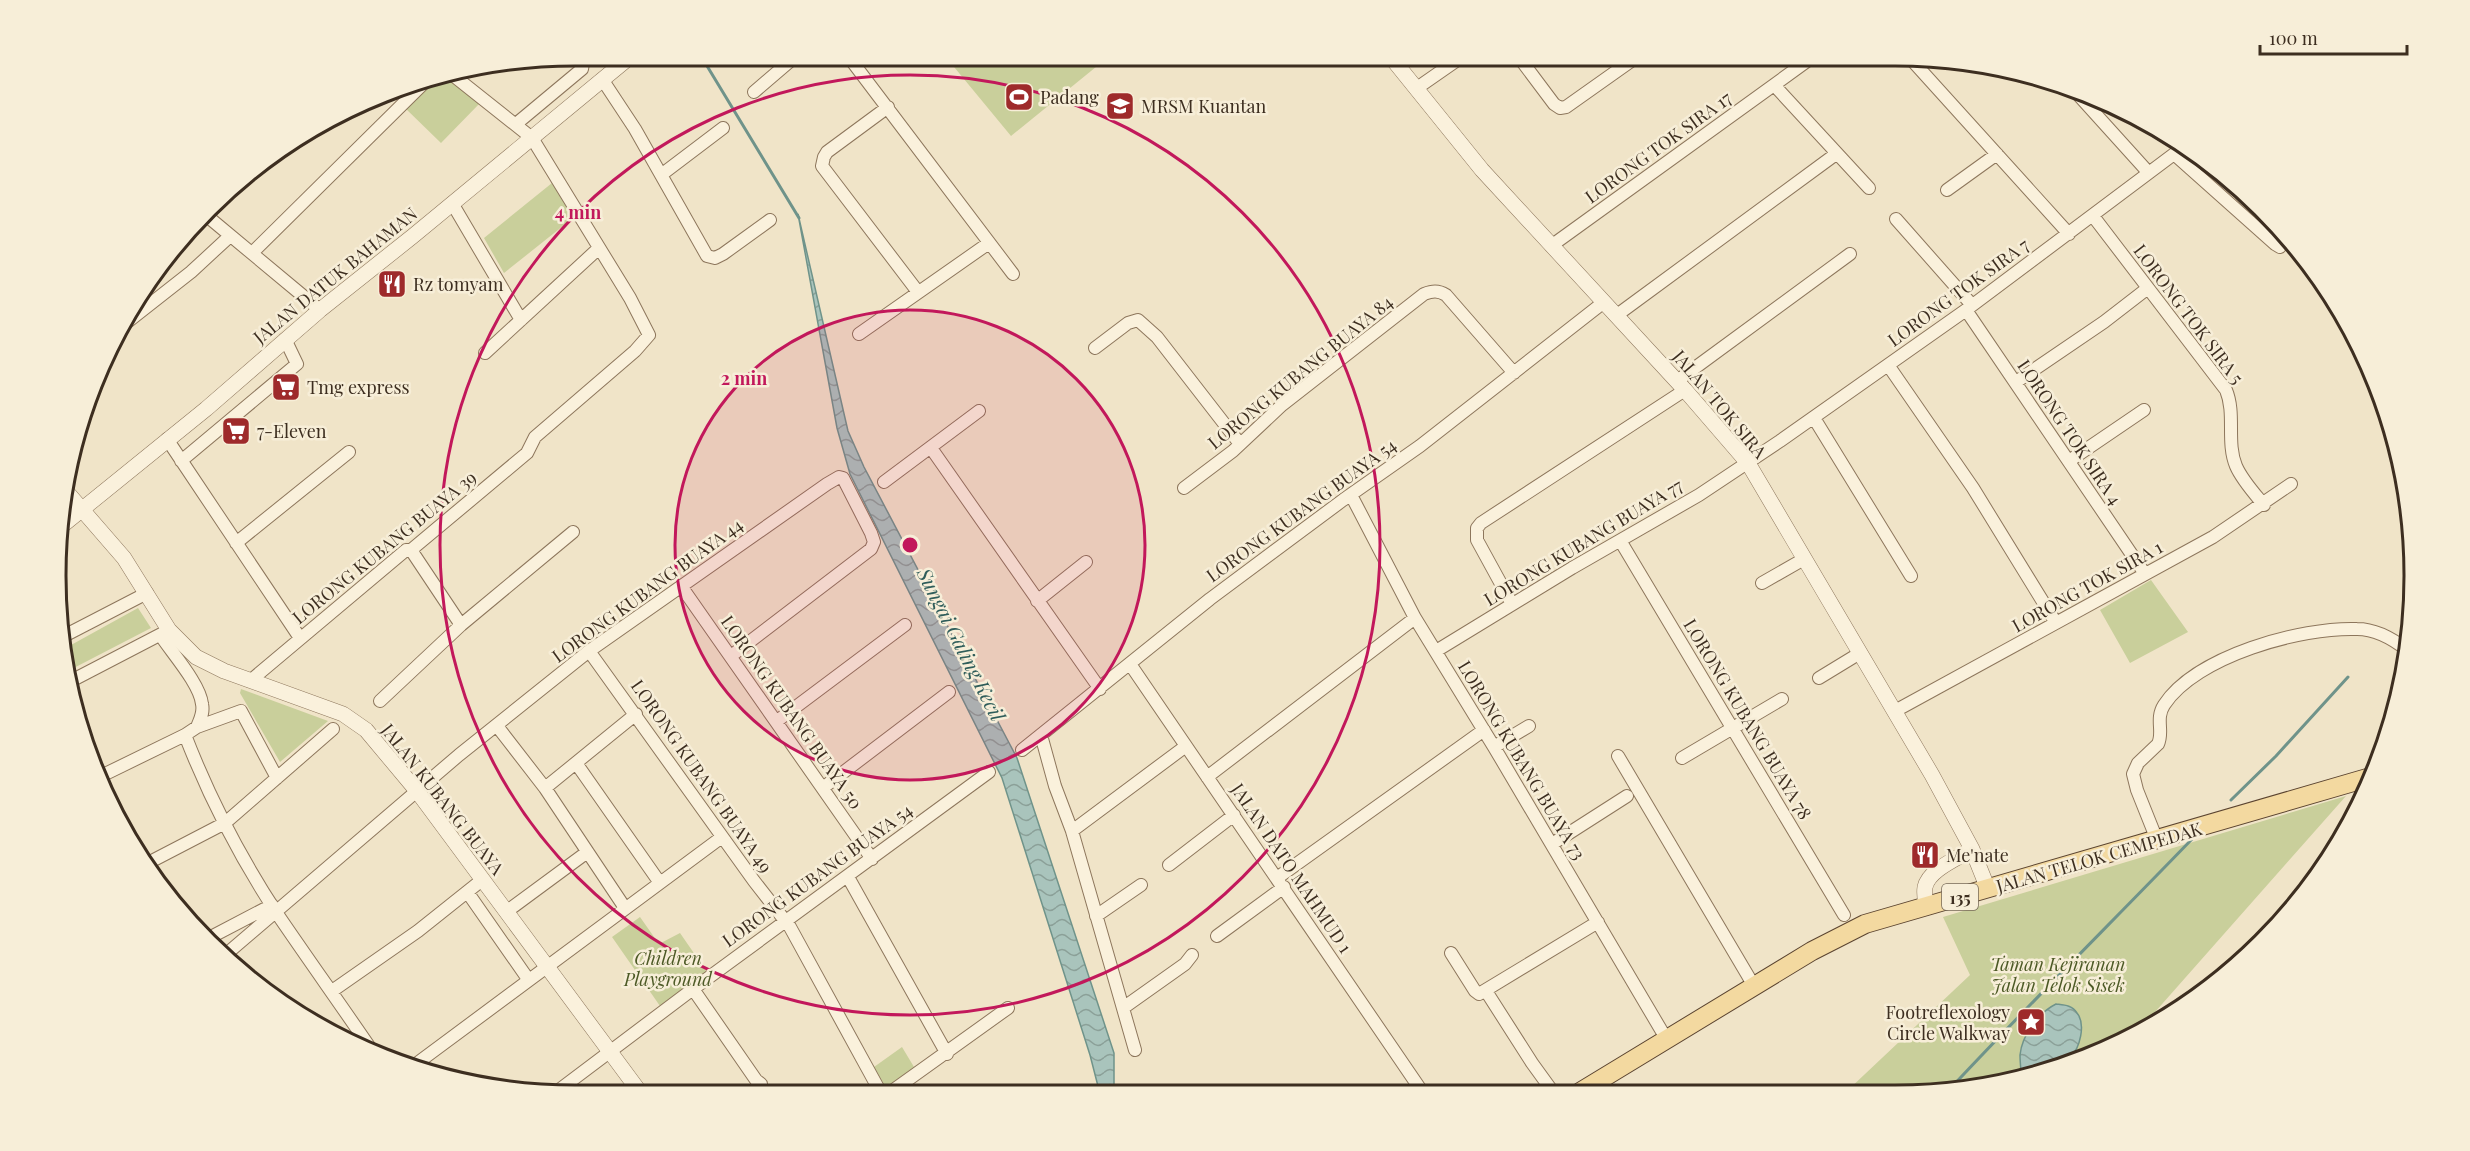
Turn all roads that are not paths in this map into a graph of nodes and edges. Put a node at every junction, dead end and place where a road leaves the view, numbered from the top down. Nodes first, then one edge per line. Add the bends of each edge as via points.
1 (582, 66) edge
2 (618, 66) edge
3 (784, 66) edge
4 (856, 66) edge
5 (1398, 66) edge
6 (1449, 66) edge
7 (1526, 66) edge
8 (1624, 66) edge
9 (1800, 66) edge
10 (1918, 67) edge
11 (602, 79) junction
12 (459, 80) edge
13 (1774, 85) junction
14 (1417, 88) junction
15 (415, 92) edge
16 (754, 92) dead end
17 (2087, 104) edge
18 (888, 107) junction
19 (516, 124) junction
20 (723, 128) dead end
21 (532, 138) junction
22 (2177, 152) edge
23 (1836, 154) junction
24 (1997, 154) junction
25 (2174, 154) junction
26 (2148, 172) junction
27 (661, 175) junction
28 (1869, 188) dead end
29 (1947, 190) dead end
30 (452, 203) junction
31 (2093, 216) junction
32 (211, 219) edge
33 (1896, 219) dead end
34 (770, 220) dead end
35 (2068, 234) junction
36 (230, 236) junction
37 (989, 243) junction
38 (2282, 244) edge
39 (1551, 246) junction
40 (599, 248) junction
41 (252, 253) junction
42 (1850, 254) dead end
43 (1013, 274) dead end
44 (2148, 288) junction
45 (918, 292) junction
46 (150, 295) edge
47 (157, 300) junction
48 (1604, 302) junction
49 (1969, 307) junction
50 (320, 310) junction
51 (138, 314) edge
52 (1617, 315) junction
53 (521, 320) junction
54 (859, 334) dead end
55 (285, 339) junction
56 (1095, 348) dead end
57 (485, 353) dead end
58 (1888, 365) junction
59 (1514, 373) junction
60 (2016, 382) junction
61 (1681, 386) junction
62 (2144, 410) dead end
63 (980, 411) dead end
64 (1814, 418) junction
65 (167, 440) junction
66 (1240, 444) junction
67 (931, 448) junction
68 (349, 452) dead end
69 (181, 461) junction
70 (2069, 461) junction
71 (1748, 464) junction
72 (884, 482) dead end
73 (2291, 484) dead end
74 (1185, 488) dead end
75 (1351, 495) junction
76 (72, 497) edge
77 (2264, 505) junction
78 (84, 509) junction
79 (69, 520) edge
80 (573, 532) dead end
81 (1621, 542) junction
82 (236, 543) junction
83 (411, 550) junction
84 (1804, 559) junction
85 (1086, 562) dead end
86 (2145, 574) junction
87 (1911, 576) dead end
88 (1762, 584) dead end
89 (681, 586) junction
90 (147, 593) junction
91 (1037, 601) junction
92 (1512, 604) junction
93 (1415, 618) junction
94 (2056, 623) junction
95 (461, 625) junction
96 (905, 625) dead end
97 (69, 633) edge
98 (165, 633) junction
99 (300, 638) junction
100 (2400, 645) edge
101 (589, 651) junction
102 (1436, 651) junction
103 (1860, 653) junction
104 (731, 656) junction
105 (1130, 664) junction
106 (76, 677) edge
107 (1819, 678) dead end
108 (250, 681) junction
109 (1100, 689) junction
110 (949, 692) dead end
111 (1782, 699) dead end
112 (380, 701) dead end
113 (1895, 711) junction
114 (636, 714) junction
115 (777, 720) junction
116 (497, 726) junction
117 (1529, 726) dead end
118 (197, 727) junction
119 (1732, 728) junction
120 (333, 729) dead end
121 (1484, 730) junction
122 (185, 735) junction
123 (1041, 735) junction
124 (1186, 746) junction
125 (1494, 747) junction
126 (1022, 750) dead end
127 (1618, 756) dead end
128 (1683, 758) dead end
129 (576, 763) junction
130 (989, 772) dead end
131 (107, 773) edge
132 (1207, 777) junction
133 (277, 778) junction
134 (2360, 780) edge
135 (824, 787) junction
136 (545, 788) junction
137 (417, 791) junction
138 (1627, 796) dead end
139 (1234, 815) junction
140 (225, 823) junction
141 (1072, 831) junction
142 (722, 837) junction
143 (2157, 840) junction
144 (1552, 844) junction
145 (1972, 849) junction
146 (586, 853) junction
147 (872, 859) junction
148 (153, 860) edge
149 (1169, 865) dead end
150 (848, 877) junction
151 (482, 880) junction
152 (660, 883) junction
153 (1280, 883) junction
154 (1141, 885) dead end
155 (1988, 889) junction
156 (468, 893) junction
157 (1926, 906) junction
158 (626, 908) junction
159 (274, 909) junction
160 (506, 912) junction
161 (1844, 915) dead end
162 (1096, 916) junction
163 (785, 921) junction
164 (1598, 922) junction
165 (215, 936) edge
166 (1217, 936) dead end
167 (231, 950) edge
168 (1451, 953) dead end
169 (1192, 955) dead end
170 (547, 965) junction
171 (528, 979) junction
172 (1755, 986) junction
173 (693, 989) junction
174 (1486, 991) junction
175 (332, 992) junction
176 (1008, 1008) dead end
177 (1123, 1008) junction
178 (363, 1038) edge
179 (1667, 1040) junction
180 (1135, 1050) dead end
181 (609, 1051) junction
182 (947, 1054) junction
183 (420, 1061) edge
184 (761, 1084) dead end
185 (567, 1085) edge
186 (634, 1085) edge
187 (877, 1085) edge
188 (902, 1085) edge
189 (1418, 1085) edge
190 (1548, 1085) edge
191 (1592, 1085) edge

1 - 19 street
2 - 11 street, JALAN DATUK BAHAMAN
3 - 16 street
4 - 18 street
5 - 14 street, JALAN TOK SIRA
6 - 14 street
7 - 8 street via 1560,108
9 - 13 street, LORONG TOK SIRA 17
10 - 24 street
11 - 21 street, JALAN DATUK BAHAMAN
11 - 27 street
12 - 19 street
13 - 23 street
13 - 39 street, LORONG TOK SIRA 17
14 - 39 street, JALAN TOK SIRA
15 - 41 street
17 - 26 street
18 - 37 street
18 - 45 street via 827,152 822,165
19 - 21 street
20 - 27 street
21 - 30 street, JALAN DATUK BAHAMAN
21 - 40 street
22 - 25 street, LORONG TOK SIRA 7
23 - 28 street
23 - 52 street
24 - 29 street
24 - 35 street
25 - 26 street, LORONG TOK SIRA 7
25 - 38 street via 2275,244
26 - 31 street, LORONG TOK SIRA 7
27 - 34 street via 707,256 723,254
30 - 50 street, JALAN DATUK BAHAMAN
30 - 53 street
31 - 35 street, LORONG TOK SIRA 7
31 - 44 street, LORONG TOK SIRA 5
32 - 36 street
33 - 49 street, LORONG TOK SIRA 4
35 - 49 street, LORONG TOK SIRA 7
36 - 41 street
36 - 47 street
37 - 43 street
37 - 45 street
39 - 48 street, JALAN TOK SIRA
40 - 53 street
40 - 83 street, LORONG KUBANG BUAYA 39 via 649,335 535,437 527,453
41 - 50 street
42 - 61 street
44 - 60 street
44 - 77 street, LORONG TOK SIRA 5 via 2226,390 2236,465
45 - 54 street
46 - 47 street
47 - 51 street
48 - 52 street, JALAN TOK SIRA
48 - 59 street, LORONG KUBANG BUAYA 54
49 - 58 street, LORONG TOK SIRA 7
49 - 60 street, LORONG TOK SIRA 4
50 - 55 street, JALAN DATUK BAHAMAN
52 - 61 street, JALAN TOK SIRA
53 - 57 street
55 - 65 street, JALAN DATUK BAHAMAN
55 - 69 street via 297,364
56 - 66 street via 1128,323 1143,322
58 - 64 street, LORONG TOK SIRA 7
58 - 94 street via 1973,488
59 - 66 street, LORONG KUBANG BUAYA 84 via 1446,295 1430,292 1282,405
59 - 75 street, LORONG KUBANG BUAYA 54
60 - 70 street, LORONG TOK SIRA 4
61 - 71 street, JALAN TOK SIRA
61 - 92 street via 1477,528 1477,540
62 - 70 street
63 - 67 street
64 - 71 street, LORONG TOK SIRA 7
64 - 87 street
65 - 69 street
65 - 78 street, JALAN DATUK BAHAMAN
66 - 74 street, LORONG KUBANG BUAYA 84
67 - 72 street
67 - 91 street
68 - 82 street
69 - 82 street
70 - 86 street, LORONG TOK SIRA 4
71 - 81 street, LORONG KUBANG BUAYA 77
71 - 84 street, JALAN TOK SIRA
73 - 77 street, LORONG TOK SIRA 1
75 - 93 street, LORONG KUBANG BUAYA 73
75 - 105 street, LORONG KUBANG BUAYA 54 via 1210,599
76 - 78 street, JALAN KUBANG BUAYA
77 - 86 street, LORONG TOK SIRA 1
78 - 79 street, JALAN DATUK BAHAMAN
78 - 90 street, JALAN KUBANG BUAYA
80 - 95 street
81 - 92 street, LORONG KUBANG BUAYA 77
81 - 119 street, LORONG KUBANG BUAYA 78
82 - 99 street
83 - 95 street
83 - 99 street, LORONG KUBANG BUAYA 39 via 406,550
84 - 88 street
84 - 103 street, JALAN TOK SIRA
85 - 91 street
86 - 94 street, LORONG TOK SIRA 1
89 - 101 street, LORONG KUBANG BUAYA 44
89 - 104 street, LORONG KUBANG BUAYA 50
89 - 104 street, LORONG KUBANG BUAYA 44 via 839,477 843,478 872,533 871,549
90 - 97 street
90 - 98 street, JALAN KUBANG BUAYA
91 - 109 street
92 - 102 street, LORONG KUBANG BUAYA 77
93 - 102 street, LORONG KUBANG BUAYA 73
93 - 132 street
94 - 113 street, LORONG TOK SIRA 1
95 - 112 street
96 - 115 street
98 - 106 street
98 - 108 street, JALAN KUBANG BUAYA via 196,657
98 - 118 street via 202,702
99 - 108 street, LORONG KUBANG BUAYA 39
100 - 143 street via 2365,630 2316,632 2245,650 2215,663 2181,686 2160,714 2158,744 2133,774
101 - 114 street, LORONG KUBANG BUAYA 49
101 - 116 street, LORONG KUBANG BUAYA 44
102 - 121 street, LORONG KUBANG BUAYA 73
103 - 107 street
103 - 113 street, JALAN TOK SIRA
104 - 115 street, LORONG KUBANG BUAYA 50
105 - 109 street, LORONG KUBANG BUAYA 54
105 - 124 street, JALAN DATO MAHMUD 1
108 - 137 street, JALAN KUBANG BUAYA via 344,714 366,730
109 - 123 street, LORONG KUBANG BUAYA 54
110 - 135 street
111 - 119 street
113 - 145 street, JALAN TOK SIRA
114 - 129 street
114 - 142 street, LORONG KUBANG BUAYA 49
115 - 135 street, LORONG KUBANG BUAYA 50
116 - 136 street
116 - 137 street, LORONG KUBANG BUAYA 44
117 - 125 street
118 - 122 street
118 - 133 street via 241,711
119 - 128 street
119 - 161 street, LORONG KUBANG BUAYA 78
120 - 133 street
121 - 125 street, LORONG KUBANG BUAYA 73
121 - 153 street
122 - 131 street
122 - 140 street
123 - 126 street, LORONG KUBANG BUAYA 54
123 - 141 street
124 - 132 street, JALAN DATO MAHMUD 1
124 - 141 street
125 - 144 street, LORONG KUBANG BUAYA 73
127 - 172 street
129 - 136 street
129 - 152 street
130 - 147 street, LORONG KUBANG BUAYA 54
132 - 139 street, JALAN DATO MAHMUD 1
133 - 140 street
134 - 143 main road, JALAN TELOK CEMPEDAK / 135
135 - 147 street, LORONG KUBANG BUAYA 50
136 - 146 street
137 - 151 street, JALAN KUBANG BUAYA
137 - 159 street, LORONG KUBANG BUAYA 44
138 - 144 street
139 - 149 street
139 - 153 street, JALAN DATO MAHMUD 1
140 - 148 street
140 - 159 street
141 - 162 street
142 - 152 street
142 - 163 street, LORONG KUBANG BUAYA 49
143 - 155 main road, JALAN TELOK CEMPEDAK / 135
144 - 164 street, LORONG KUBANG BUAYA 73
145 - 155 street, JALAN TOK SIRA
145 - 157 street via 1941,868 1927,882
146 - 158 street
146 - 160 street
147 - 150 street, LORONG KUBANG BUAYA 54
150 - 163 street, LORONG KUBANG BUAYA 54
150 - 182 street
151 - 156 street
151 - 160 street, JALAN KUBANG BUAYA
152 - 158 street
153 - 166 street
153 - 189 street, JALAN DATO MAHMUD 1
154 - 162 street
155 - 157 main road, JALAN TELOK CEMPEDAK / 135
156 - 171 street
156 - 175 street
157 - 172 main road, JALAN TELOK CEMPEDAK / 135 via 1848,931
158 - 170 street
159 - 165 street
159 - 167 street
159 - 175 street
160 - 170 street, JALAN KUBANG BUAYA
162 - 177 street
163 - 173 street, LORONG KUBANG BUAYA 54
163 - 187 street, LORONG KUBANG BUAYA 49
164 - 174 street
164 - 179 street, LORONG KUBANG BUAYA 73
168 - 174 street via 1474,991
169 - 177 street
170 - 171 street
170 - 181 street, JALAN KUBANG BUAYA
171 - 183 street
172 - 179 main road, JALAN TELOK CEMPEDAK / 135
173 - 181 street, LORONG KUBANG BUAYA 54
173 - 184 street
174 - 190 street
175 - 178 street
176 - 182 street
177 - 180 street
179 - 191 main road, JALAN TELOK CEMPEDAK / 135
181 - 185 street, LORONG KUBANG BUAYA 54
181 - 186 street, JALAN KUBANG BUAYA
182 - 188 street

